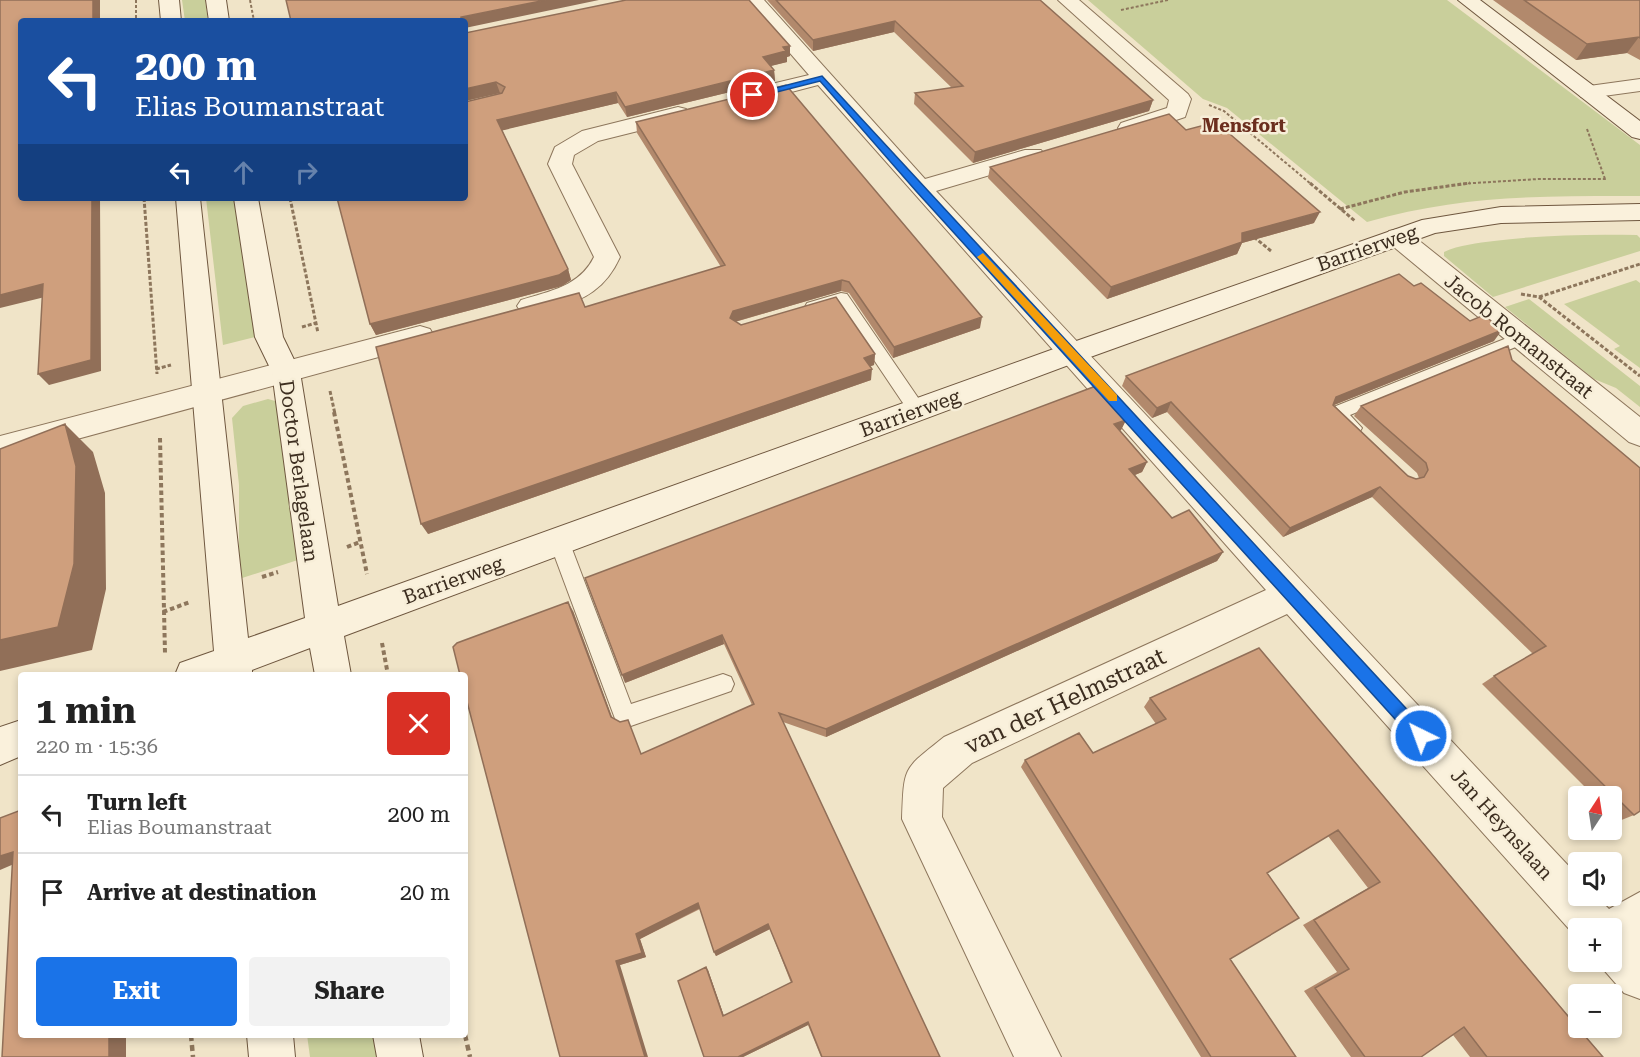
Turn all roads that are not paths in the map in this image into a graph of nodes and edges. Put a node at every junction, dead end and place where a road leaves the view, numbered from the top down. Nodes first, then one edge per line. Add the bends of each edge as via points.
1 (168, 0) edge
2 (216, 0) edge
3 (754, 0) edge
4 (1068, 0) edge
5 (1468, 0) edge
6 (171, 18) edge
7 (219, 18) edge
8 (822, 78) junction
9 (1640, 85) edge
10 (1589, 92) junction
11 (1113, 132) edge
12 (1640, 132) edge
13 (1056, 149) edge
14 (920, 188) junction
15 (188, 201) edge
16 (246, 201) edge
17 (1636, 212) edge
18 (1398, 237) junction
19 (797, 312) edge
20 (505, 313) edge
21 (438, 332) edge
22 (1522, 338) junction
23 (1072, 353) junction
24 (286, 372) junction
25 (206, 394) junction
26 (917, 410) junction
27 (1640, 434) edge
28 (1369, 442) edge
29 (0, 448) edge
30 (559, 541) junction
31 (1292, 596) junction
32 (324, 626) junction
33 (233, 668) edge
34 (210, 672) edge
35 (332, 672) edge
36 (723, 684) dead end
37 (18, 739) edge
38 (0, 746) edge
39 (1640, 914) edge
40 (1588, 918) edge
41 (1622, 926) edge
42 (1622, 957) edge
43 (1640, 977) edge
44 (270, 1038) edge
45 (396, 1038) edge
46 (272, 1057) edge
47 (399, 1057) edge
48 (1038, 1057) edge

1 - 6 street
2 - 7 street
3 - 8 street, Jan Heynslaan
4 - 11 street via 1180,99 1177,112
5 - 10 street
8 - 14 street, Jan Heynslaan
8 - 20 street via 591,136 563,152 560,164 607,257 601,273 572,295
9 - 10 street
10 - 12 street
13 - 14 street
14 - 23 street, Jan Heynslaan
15 - 25 street
16 - 24 street, Doctor Berlagelaan via 269,337
17 - 18 street, Barrierweg via 1501,215 1431,226
18 - 22 street, Jacob Romanstraat
18 - 23 street, Barrierweg
19 - 26 lane via 841,298
21 - 24 street
22 - 27 street, Jacob Romanstraat
22 - 28 lane via 1337,413
23 - 26 street, Barrierweg
23 - 31 street, Jan Heynslaan
24 - 25 street
24 - 32 street, Doctor Berlagelaan
25 - 29 street
25 - 33 street
26 - 30 street, Barrierweg
30 - 32 street, Barrierweg
30 - 36 lane via 626,717
31 - 40 street, Jan Heynslaan
31 - 48 street, van der Helmstraat via 958,750 923,779 922,819
32 - 33 street, Barrierweg
32 - 35 street, Doctor Berlagelaan
33 - 34 street, Barrierweg
37 - 38 street
39 - 41 street
42 - 43 street
44 - 46 street
45 - 47 street

